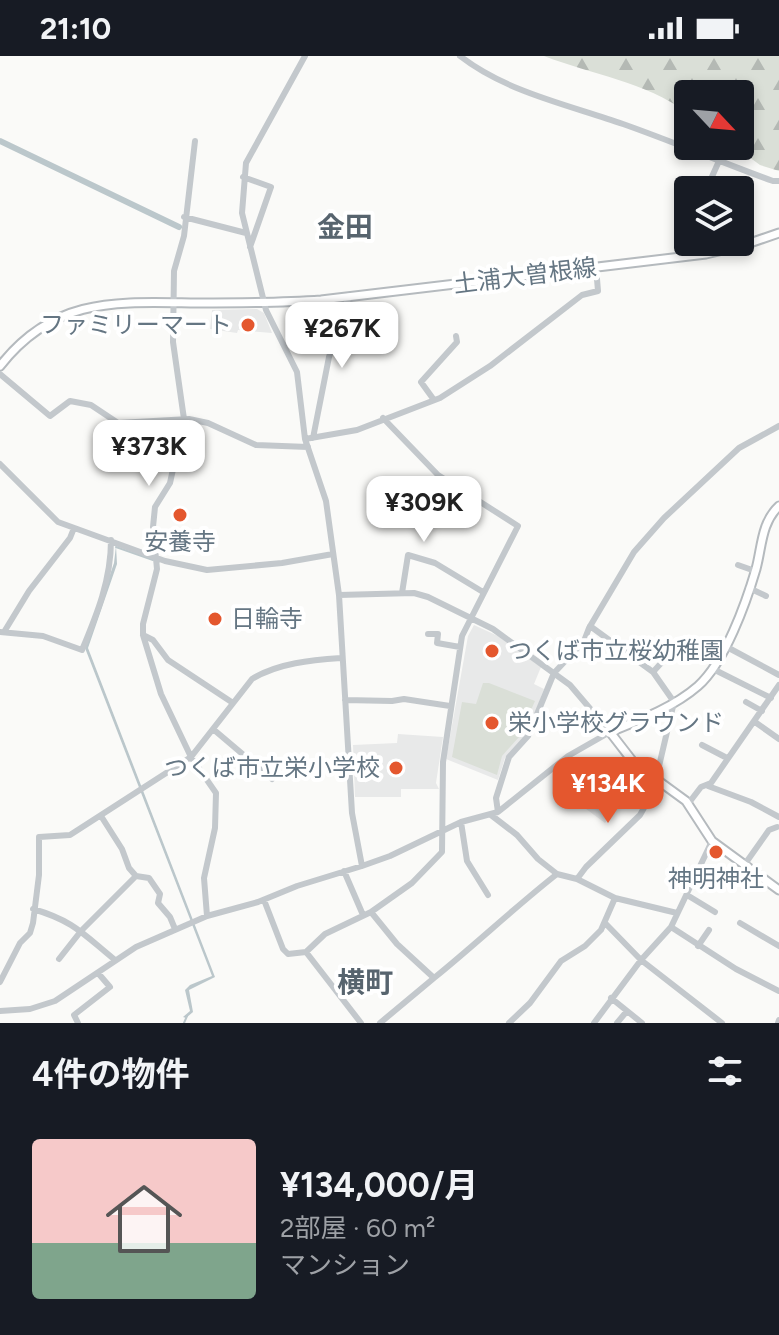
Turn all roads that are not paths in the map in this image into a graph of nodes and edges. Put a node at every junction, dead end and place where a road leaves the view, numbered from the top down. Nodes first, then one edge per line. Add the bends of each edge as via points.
1 (305, 56) edge
2 (460, 56) edge
3 (195, 141) dead end
4 (719, 161) junction
5 (712, 176) edge
6 (243, 177) junction
7 (779, 181) edge
8 (184, 217) junction
9 (246, 233) junction
10 (779, 233) edge
11 (250, 247) junction
12 (685, 257) joint
13 (596, 267) junction
14 (349, 296) junction
15 (174, 302) junction
16 (264, 303) junction
17 (456, 336) dead end
18 (0, 366) edge
19 (0, 374) edge
20 (434, 400) junction
21 (383, 418) junction
22 (184, 419) junction
23 (779, 426) edge
24 (309, 442) junction
25 (0, 464) edge
26 (777, 512) edge
27 (74, 528) junction
28 (111, 540) junction
29 (333, 554) junction
30 (157, 557) junction
31 (738, 565) dead end
32 (755, 571) junction
33 (749, 588) junction
34 (483, 592) junction
35 (402, 593) junction
36 (339, 595) junction
37 (766, 596) dead end
38 (471, 618) junction
39 (590, 626) junction
40 (2, 632) edge
41 (428, 634) dead end
42 (143, 635) junction
43 (683, 639) dead end
44 (725, 646) junction
45 (460, 647) junction
46 (341, 658) junction
47 (713, 669) junction
48 (653, 672) junction
49 (554, 673) junction
50 (779, 675) edge
51 (779, 685) edge
52 (771, 698) junction
53 (345, 700) junction
54 (674, 702) junction
55 (746, 702) dead end
56 (233, 703) junction
57 (450, 706) junction
58 (762, 711) junction
59 (755, 722) junction
60 (213, 729) junction
61 (610, 732) junction
62 (779, 739) edge
63 (702, 745) dead end
64 (191, 757) junction
65 (727, 758) junction
66 (272, 779) dead end
67 (657, 780) junction
68 (708, 786) junction
69 (688, 804) junction
70 (494, 813) junction
71 (101, 816) junction
72 (779, 817) edge
73 (461, 822) junction
74 (777, 827) edge
75 (442, 830) junction
76 (712, 841) junction
77 (745, 864) junction
78 (362, 866) junction
79 (344, 871) junction
80 (557, 874) junction
81 (136, 876) junction
82 (577, 879) junction
83 (779, 890) edge
84 (488, 895) dead end
85 (687, 895) junction
86 (615, 898) junction
87 (264, 900) junction
88 (33, 909) junction
89 (715, 912) dead end
90 (677, 913) junction
91 (367, 914) junction
92 (207, 916) junction
93 (605, 923) junction
94 (740, 923) dead end
95 (671, 927) junction
96 (175, 929) junction
97 (709, 930) dead end
98 (81, 931) junction
99 (698, 946) junction
100 (779, 946) edge
101 (306, 952) junction
102 (59, 959) dead end
103 (115, 960) junction
104 (641, 960) junction
105 (98, 973) junction
106 (434, 978) junction
107 (0, 982) edge
108 (779, 991) edge
109 (65, 996) junction
110 (611, 998) junction
111 (0, 1011) edge
112 (79, 1011) junction
113 (627, 1011) junction
114 (78, 1023) edge
115 (361, 1023) edge
116 (380, 1023) edge
117 (509, 1023) edge
118 (594, 1023) edge
119 (617, 1023) edge
120 (642, 1023) edge
121 (722, 1023) edge

1 - 6 street via 250,153
2 - 4 street via 513,86
3 - 8 street
4 - 5 street
4 - 7 street
6 - 9 street
6 - 11 street via 271,187
8 - 9 street
8 - 15 street
9 - 11 street
10 - 12 main road, 土浦大曽根線
11 - 16 street
12 - 13 main road, 土浦大曽根線
13 - 14 main road, 土浦大曽根線
13 - 20 street via 598,291 582,295 490,366
14 - 16 main road, 土浦大曽根線
14 - 24 street
15 - 16 main road, 土浦大曽根線
15 - 18 main road, 土浦大曽根線 via 113,302 71,313 35,332
15 - 22 street via 173,342
16 - 24 street via 297,372
17 - 20 street via 457,342 421,382
19 - 22 street via 50,416 70,401 91,405 118,423
20 - 21 street
21 - 24 street
21 - 34 street via 438,475 518,526
22 - 24 street via 208,423 256,445
22 - 30 street via 170,483 155,507
23 - 39 street via 739,448 664,518 634,552
24 - 29 street
25 - 27 street via 50,516
26 - 32 main road via 765,528
27 - 28 street
27 - 40 street
28 - 30 street
28 - 40 street via 109,573 82,650 43,636
29 - 30 street via 207,570
29 - 36 street
30 - 42 street
31 - 32 street
32 - 33 main road
33 - 37 street
33 - 44 main road
34 - 35 street via 435,563 408,555
34 - 38 street
35 - 36 street
35 - 38 street via 428,597
36 - 46 street
38 - 45 street
38 - 49 street
39 - 48 street
39 - 49 street via 584,641
41 - 45 street via 438,634 437,643
42 - 56 street via 168,660
42 - 64 street via 161,694
43 - 48 street
44 - 47 main road
44 - 50 street
45 - 57 street
46 - 53 street
46 - 56 street via 263,672
47 - 52 street
47 - 54 main road
48 - 54 street
49 - 61 street
49 - 70 street via 528,736 509,757
51 - 52 street
52 - 58 street
53 - 57 street via 404,699
53 - 78 street via 352,813
54 - 61 main road
54 - 67 street
55 - 58 street
56 - 60 street
57 - 75 street
58 - 59 street
59 - 62 street
59 - 65 street
60 - 64 street
60 - 66 street
61 - 67 main road via 634,763
61 - 70 street via 568,756
63 - 65 street
64 - 71 street
64 - 92 street via 216,793 204,878
65 - 68 street
67 - 69 main road
67 - 82 street via 640,815
68 - 69 street
68 - 72 street
69 - 76 main road
70 - 73 street
70 - 80 street
71 - 81 street
71 - 88 street via 70,835 39,837
73 - 75 street
73 - 84 street via 467,861
74 - 77 street via 769,830
75 - 78 street
75 - 91 street via 442,852 429,867
76 - 77 main road
76 - 85 street
77 - 83 main road
78 - 79 street
79 - 87 street
79 - 91 street
80 - 82 street
80 - 106 street
81 - 96 street via 149,878
81 - 98 street
82 - 86 street
85 - 89 street
85 - 90 street
86 - 90 street
86 - 93 street
87 - 92 street
87 - 101 street via 283,949 288,954
88 - 98 street
88 - 107 street via 30,933
90 - 95 street
91 - 101 street via 325,934
91 - 106 street
92 - 96 street
93 - 104 street
93 - 117 street via 585,946 561,961
94 - 100 street
95 - 99 street
95 - 104 street
96 - 103 street
97 - 99 street
98 - 102 street
98 - 103 street
99 - 108 street
101 - 115 street
103 - 105 street
104 - 110 street
104 - 121 street
105 - 109 street
105 - 112 street via 110,987
106 - 116 street
109 - 111 street via 30,1009
109 - 112 street
110 - 113 street
110 - 118 street
112 - 114 street via 74,1015
113 - 119 street
113 - 120 street

